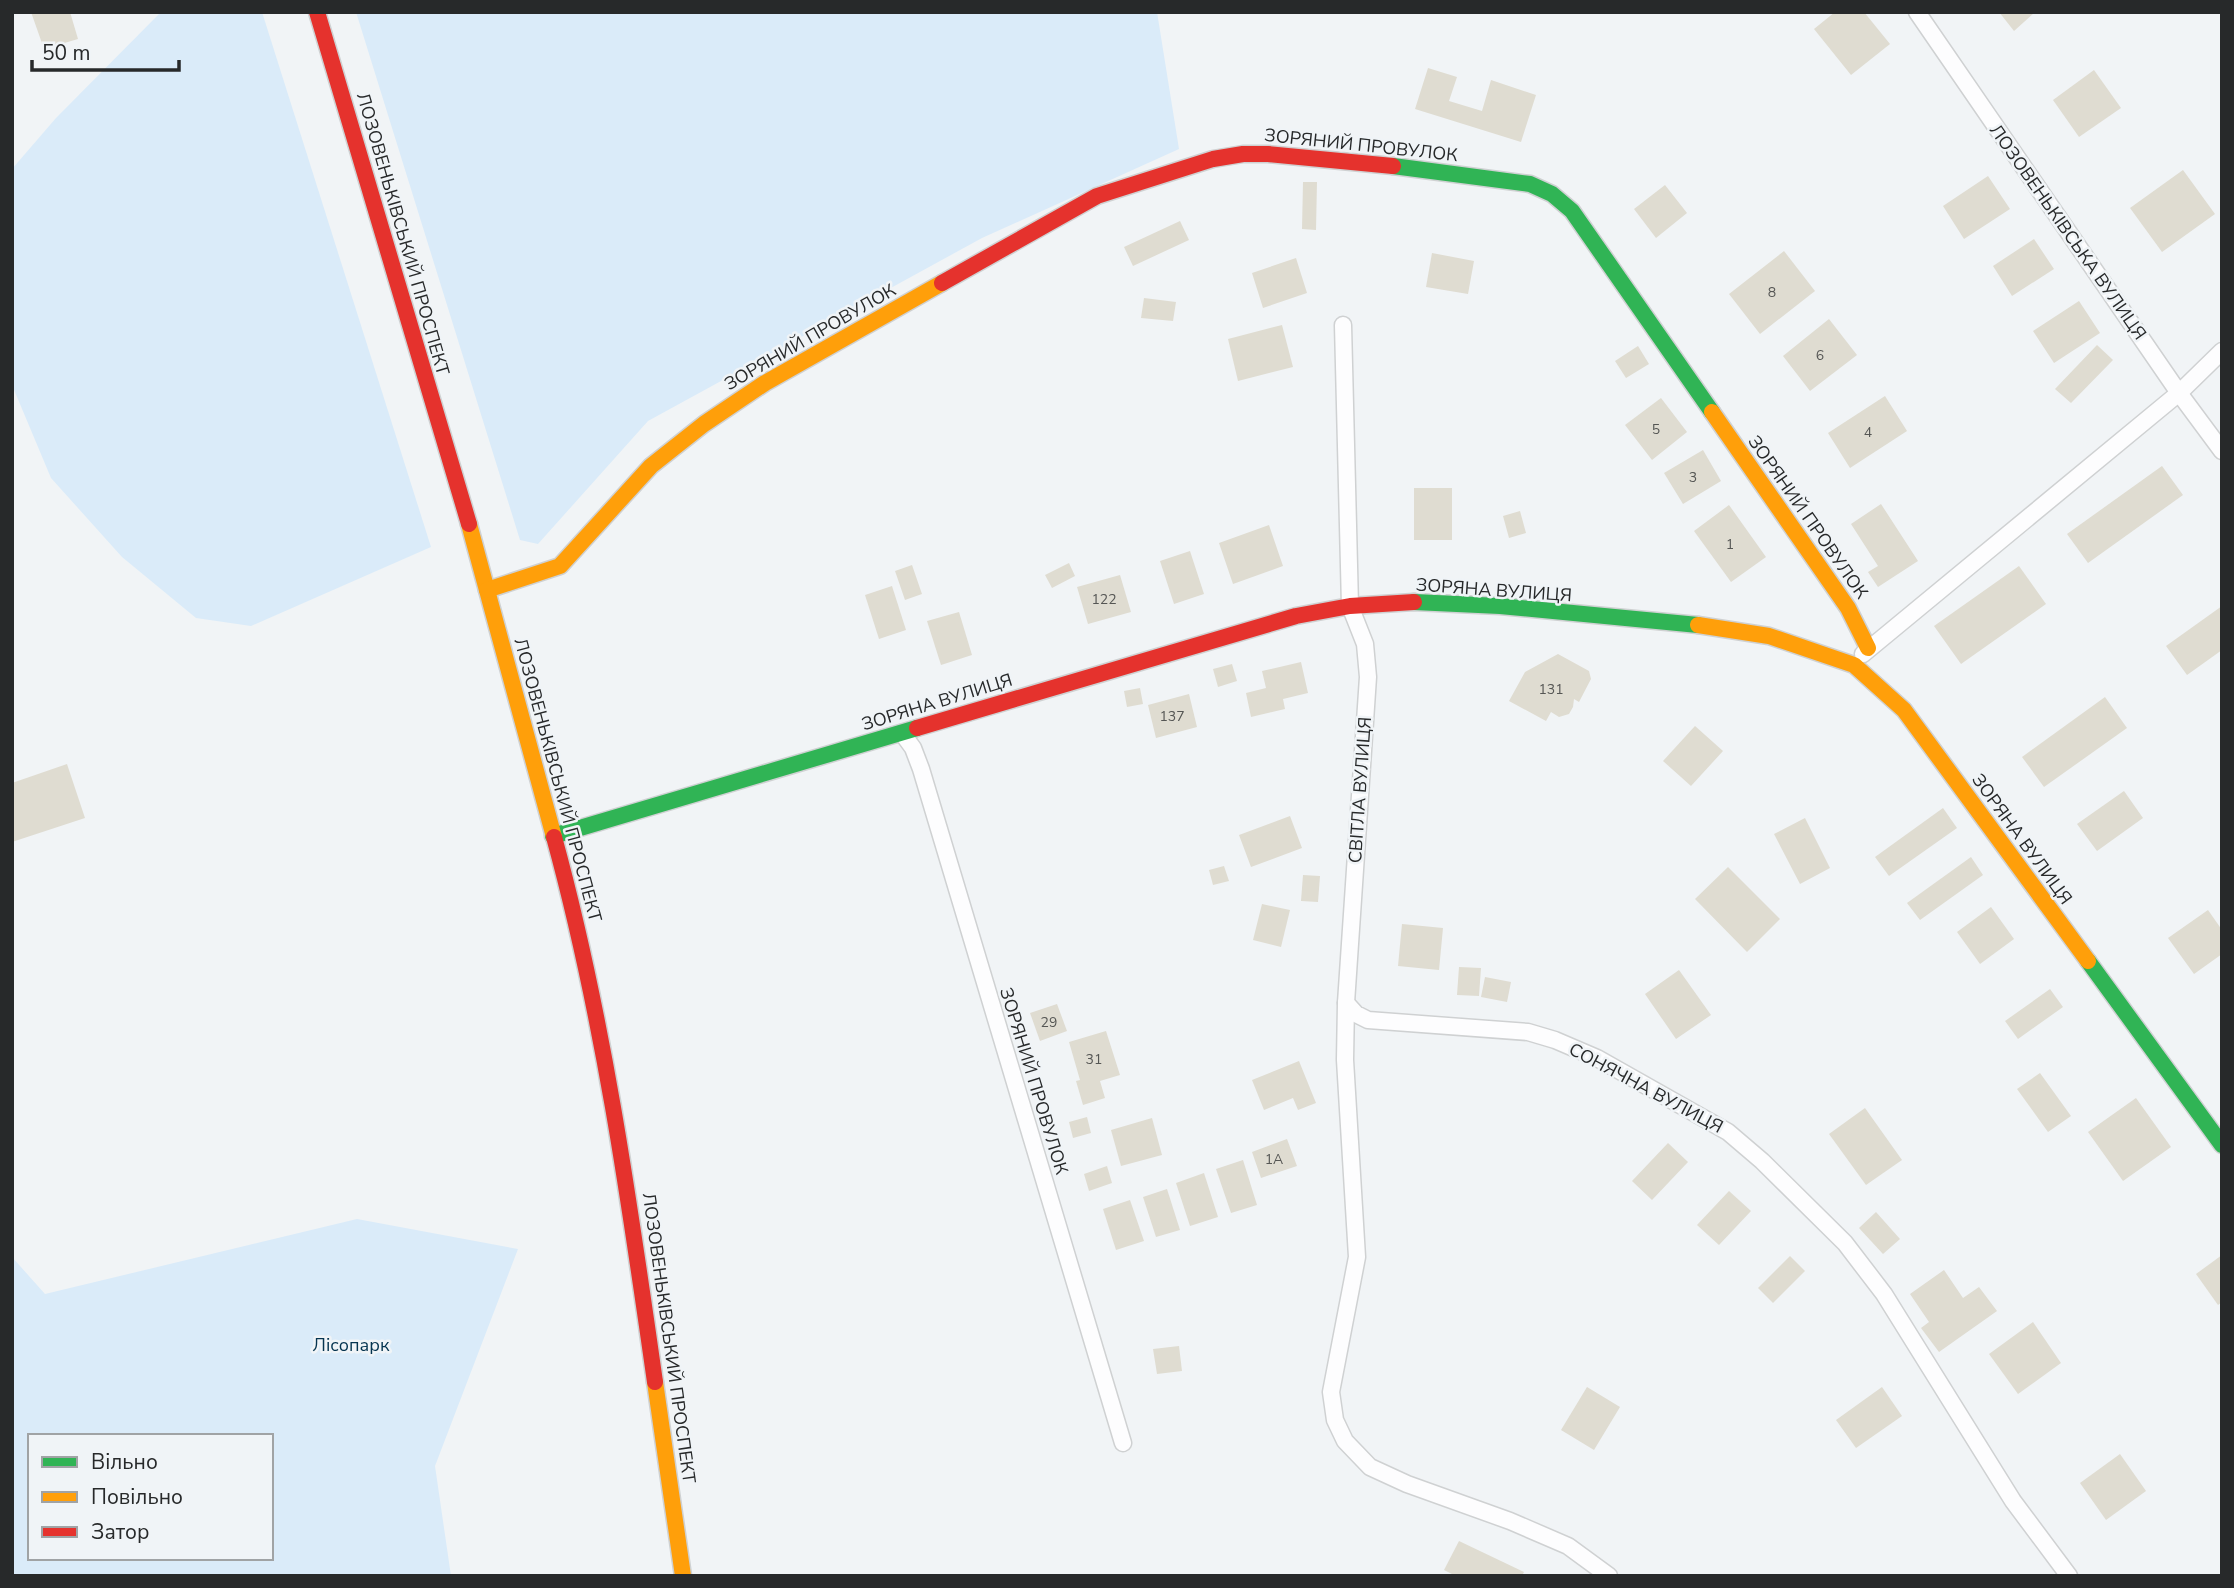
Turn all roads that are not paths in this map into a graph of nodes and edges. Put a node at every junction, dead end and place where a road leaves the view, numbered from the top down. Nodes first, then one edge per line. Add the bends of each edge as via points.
1 (317, 12) edge
2 (1917, 12) edge
3 (1343, 325) dead end
4 (2222, 351) edge
5 (2179, 393) junction
6 (2222, 451) edge
7 (487, 590) junction
8 (1350, 606) junction
9 (1868, 648) junction
10 (1854, 665) junction
11 (902, 733) junction
12 (553, 836) junction
13 (1346, 1003) junction
14 (2222, 1145) edge
15 (1123, 1443) dead end
16 (684, 1576) edge
17 (1609, 1576) edge
18 (2069, 1576) edge

1 - 7 main road, ЛОЗОВЕНЬКІВСЬКИЙ ПРОСПЕКТ
2 - 5 street, ЛОЗОВЕНЬКІВСЬКА ВУЛИЦЯ
3 - 8 street, СВІТЛА ВУЛИЦЯ
4 - 5 street
5 - 6 street, ЛОЗОВЕНЬКІВСЬКА ВУЛИЦЯ
5 - 9 street
7 - 9 main road, ЗОРЯНИЙ ПРОВУЛОК via 560,566 651,466 765,383 1097,196 1213,159 1268,154 1463,174 1530,184 1552,194 1588,233 1849,608
7 - 12 main road, ЛОЗОВЕНЬКІВСЬКИЙ ПРОСПЕКТ
8 - 10 main road, ЗОРЯНА ВУЛИЦЯ via 1415,602 1500,606 1685,623 1769,636
8 - 11 main road, ЗОРЯНА ВУЛИЦЯ via 1220,637
8 - 13 street, СВІТЛА ВУЛИЦЯ via 1365,644 1368,677
9 - 10 street
10 - 14 main road, ЗОРЯНА ВУЛИЦЯ via 1903,710
11 - 12 main road, ЗОРЯНА ВУЛИЦЯ
11 - 15 street, ЗОРЯНИЙ ПРОВУЛОК via 921,769
12 - 16 main road, ЛОЗОВЕНЬКІВСЬКИЙ ПРОСПЕКТ via 574,910 609,1079
13 - 17 street, СВІТЛА ВУЛИЦЯ via 1357,1257 1331,1392 1335,1420 1345,1441 1370,1467 1568,1546
13 - 18 street, СОНЯЧНА ВУЛИЦЯ via 1368,1020 1528,1032 1555,1040 1597,1058 1728,1132 1845,1242 1884,1294 2013,1501

